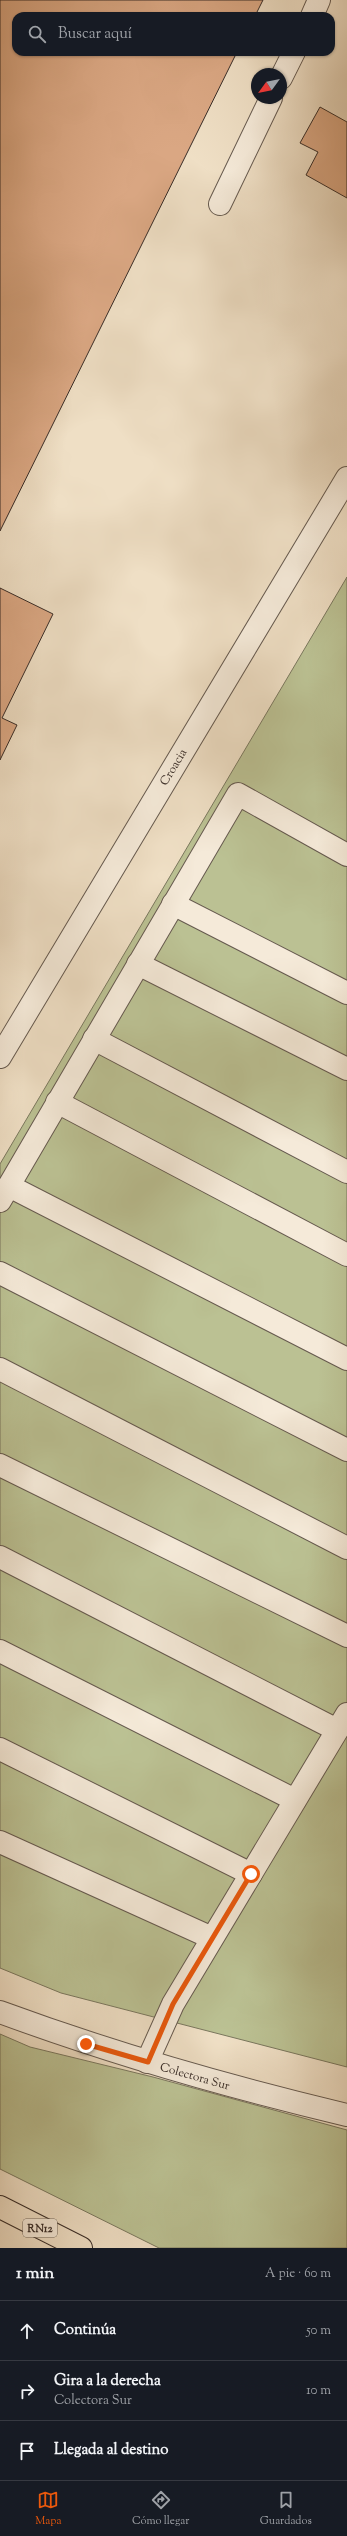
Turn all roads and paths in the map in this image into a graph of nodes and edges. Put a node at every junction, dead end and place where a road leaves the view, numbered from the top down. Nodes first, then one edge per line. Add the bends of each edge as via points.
1 (319, 0) edge
2 (314, 12) edge
3 (292, 56) edge
4 (286, 68) edge
5 (268, 104) edge
6 (220, 204) dead end
7 (347, 478) edge
8 (347, 855) edge
9 (173, 904) junction
10 (138, 964) junction
11 (347, 993) edge
12 (94, 1039) junction
13 (0, 1058) edge
14 (347, 1069) edge
15 (57, 1102) junction
16 (347, 1172) edge
17 (4, 1193) edge
18 (347, 1255) edge
19 (0, 1273) edge
20 (347, 1359) edge
21 (0, 1369) edge
22 (347, 1450) edge
23 (0, 1465) edge
24 (347, 1548) edge
25 (0, 1557) edge
26 (347, 1636) edge
27 (0, 1651) edge
28 (342, 1722) edge
29 (0, 1749) edge
30 (295, 1800) junction
31 (0, 1842) edge
32 (251, 1874) junction
33 (212, 1938) junction
34 (0, 2012) edge
35 (148, 2062) junction
36 (347, 2115) edge
37 (0, 2207) edge
38 (81, 2248) edge

1 - 2 street
3 - 4 street
5 - 6 street
7 - 13 street, Croacia
8 - 9 street via 238,794
9 - 10 street
9 - 11 street
10 - 12 street
10 - 14 street
12 - 15 street
12 - 16 street
15 - 17 street
15 - 18 street
17 - 20 street
19 - 22 street
21 - 24 street
23 - 26 street
25 - 28 street
27 - 30 street
28 - 30 street
29 - 32 street
30 - 32 street
31 - 33 street
32 - 33 street
33 - 35 street via 173,2004
34 - 35 street, Colectora Sur via 86,2044
35 - 36 street, Colectora Sur via 247,2091
37 - 38 highway, RN12

